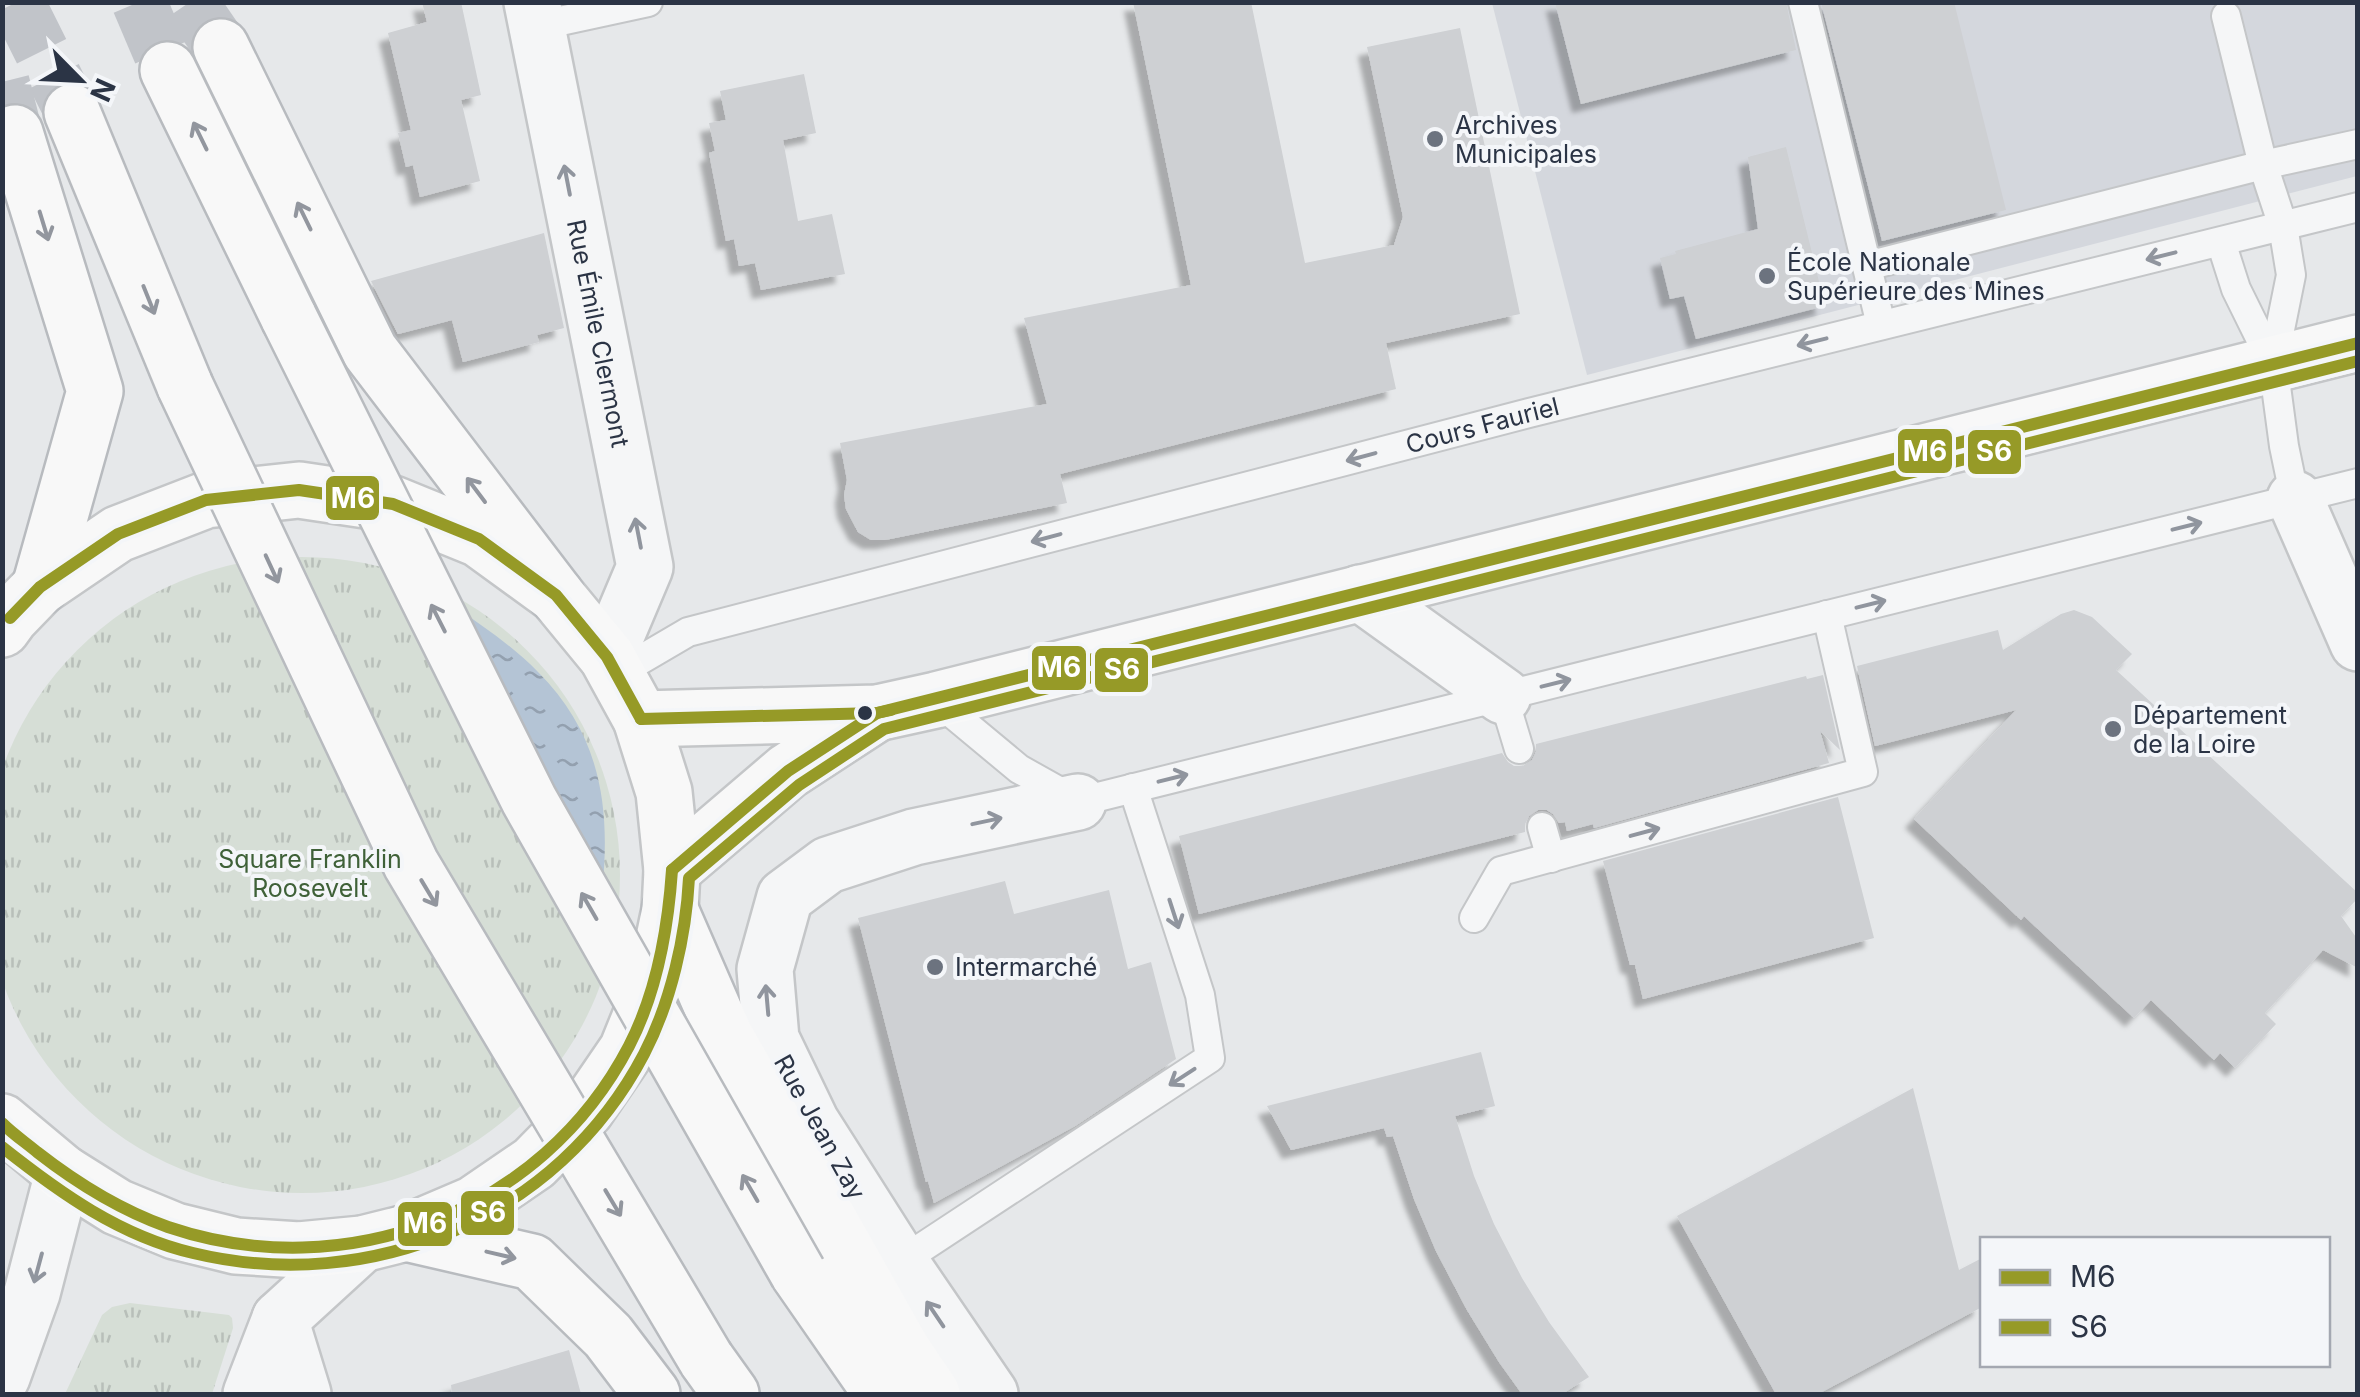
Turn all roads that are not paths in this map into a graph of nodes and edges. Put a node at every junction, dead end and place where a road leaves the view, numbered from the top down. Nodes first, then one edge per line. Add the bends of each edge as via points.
1 (648, 2) edge
2 (1802, 2) edge
3 (534, 14) edge
4 (2226, 16) dead end
5 (221, 47) tunnel mouth
6 (168, 70) tunnel mouth
7 (72, 112) tunnel mouth
8 (16, 133) tunnel mouth
9 (2358, 144) edge
10 (2264, 165) junction
11 (2358, 207) edge
12 (2282, 226) junction
13 (2221, 242) junction
14 (1867, 266) junction
15 (1881, 325) junction
16 (2358, 342) edge
17 (2273, 364) junction
18 (2358, 483) edge
19 (2295, 499) junction
20 (1360, 593) junction
21 (556, 596) junction
22 (14, 613) edge
23 (1827, 615) junction
24 (2358, 643) edge
25 (622, 683) junction
26 (1503, 696) junction
27 (936, 700) junction
28 (876, 713) junction
29 (1519, 748) dead end
30 (1134, 788) junction
31 (1078, 802) junction
32 (1542, 827) dead end
33 (1551, 858) junction
34 (671, 890) junction
35 (1474, 918) dead end
36 (2, 1122) edge
37 (63, 1173) junction
38 (384, 1238) junction
39 (900, 1262) junction
40 (280, 1320) junction
41 (2, 1377) edge
42 (719, 1377) edge
43 (250, 1394) edge
44 (303, 1394) edge
45 (652, 1394) edge
46 (882, 1394) edge
47 (932, 1394) edge
48 (990, 1394) edge

1 - 3 lane
2 - 14 lane
25 -> 3 street, Rue Émile Clermont via 645,567
4 - 10 lane
21 -> 5 main road via 370,351
46 -> 6 main road, bridge via 798,1273 530,800
7 -> 42 main road, bridge via 185,386 411,864
8 -> 22 main road via 95,391
9 - 10 lane
10 - 12 lane
10 - 14 lane
11 - 12 lane, Cours Fauriel
12 - 13 lane, Cours Fauriel
12 - 17 lane via 2292,276
13 -> 15 lane, Cours Fauriel
13 - 17 lane via 2236,290
14 - 15 lane
15 -> 25 lane, Cours Fauriel via 688,632
16 - 17 main road
17 - 19 lane
17 - 20 main road
18 - 19 lane
23 -> 19 lane
19 - 24 street
20 - 26 street
20 - 27 main road
21 - 22 main road via 480,539 393,504 300,490 206,500 118,534
21 - 25 main road
26 -> 23 lane
33 -> 23 lane via 1863,772
25 - 28 main road
25 - 34 main road via 664,792
26 - 29 lane
30 -> 26 lane
27 - 28 main road
27 - 31 lane via 1019,769
28 - 34 main road via 788,771
30 - 31 lane
30 -> 39 lane via 1200,995 1210,1058
39 -> 31 street, Rue Jean Zay via 812,1122 771,1039 765,970 784,898 828,865 914,837
32 - 33 lane
33 - 35 lane via 1501,871
34 - 38 main road via 655,981 627,1050 586,1110 534,1163 474,1204
34 - 47 main road via 724,1034
36 - 37 main road
37 - 38 main road via 117,1207 236,1246 299,1250
37 -> 41 street
38 - 40 street
38 -> 45 main road via 532,1262 608,1336
48 -> 39 street, Rue Jean Zay
40 - 43 street
40 - 44 street

